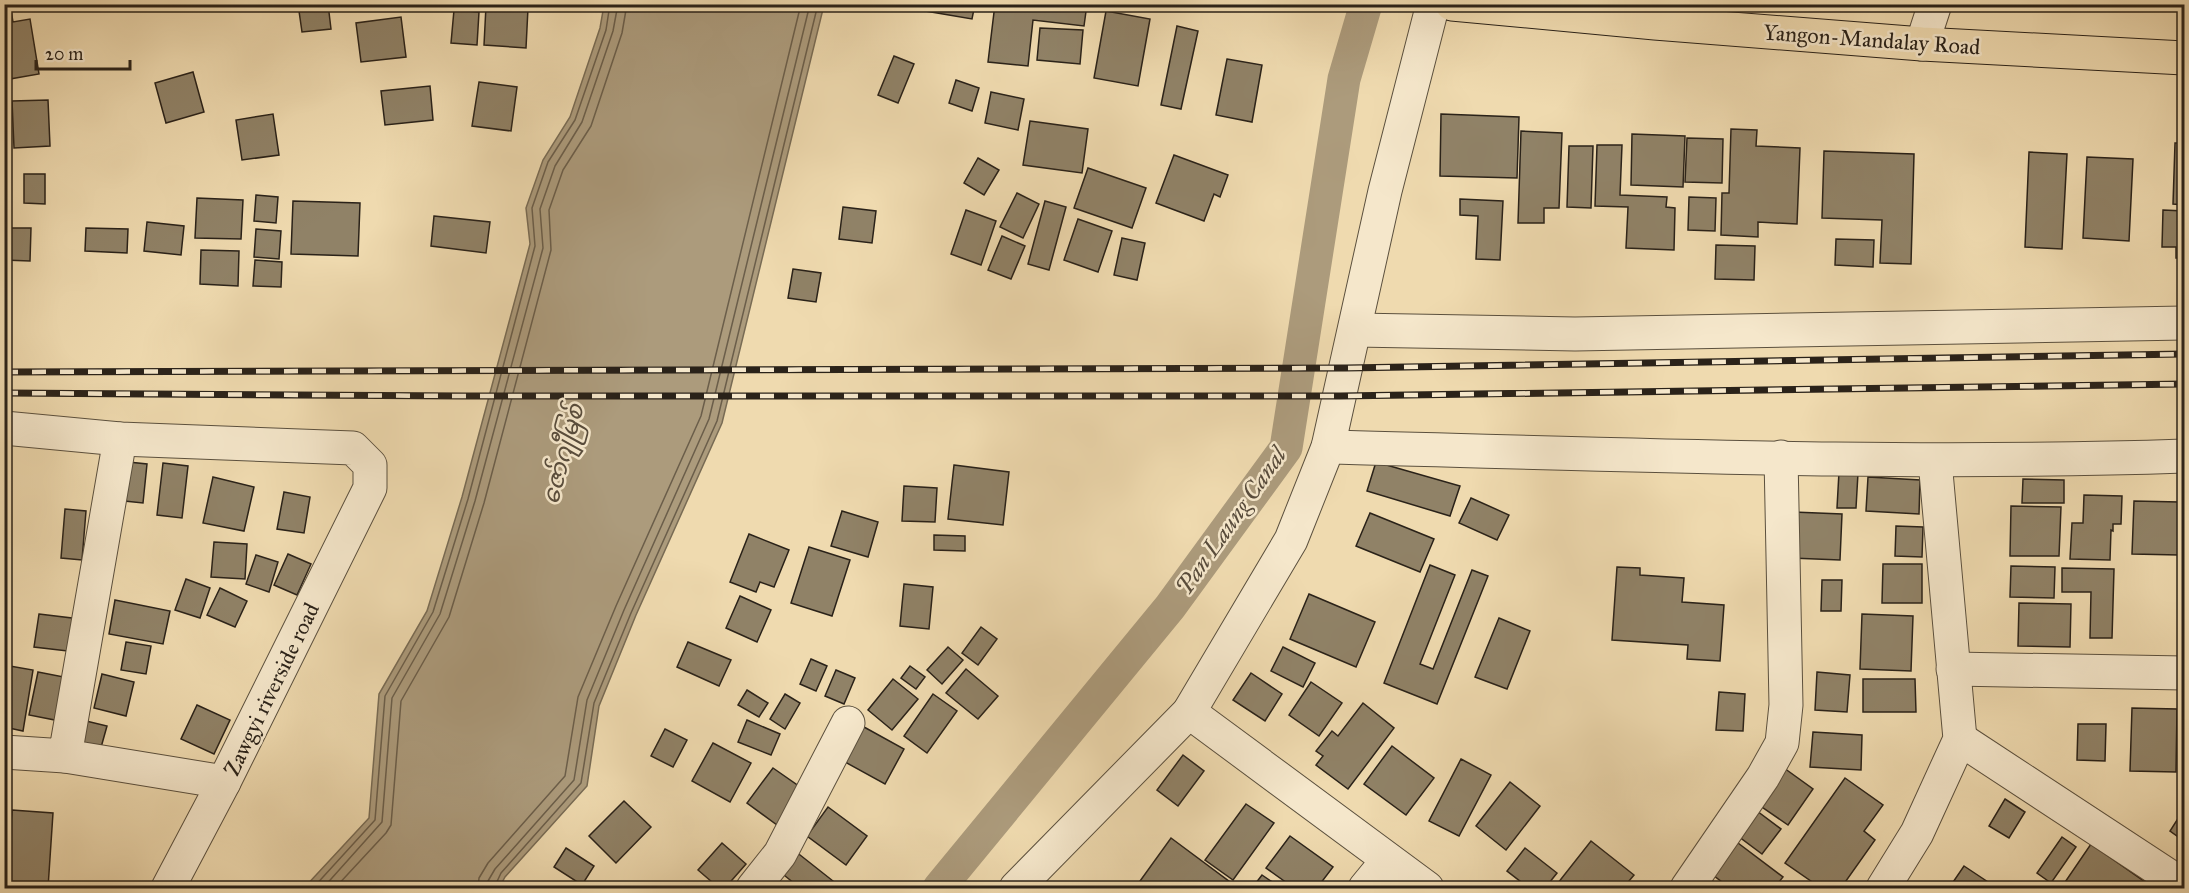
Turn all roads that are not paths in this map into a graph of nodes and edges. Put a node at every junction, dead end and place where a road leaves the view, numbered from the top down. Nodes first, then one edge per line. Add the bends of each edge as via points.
1 (1433, 4) edge
2 (1452, 4) edge
3 (1935, 4) edge
4 (1605, 11) edge
5 (1923, 44) junction
6 (2184, 58) edge
7 (2184, 323) edge
8 (1355, 330) junction
9 (4, 428) edge
10 (120, 439) junction
11 (1328, 447) junction
12 (2184, 456) edge
13 (1781, 457) junction
14 (1935, 461) junction
15 (1953, 669) junction
16 (2184, 673) edge
17 (1189, 712) junction
18 (848, 723) dead end
19 (1960, 739) junction
20 (4, 752) edge
21 (65, 756) junction
22 (224, 782) junction
23 (1388, 860) junction
24 (2184, 886) edge
25 (168, 888) edge
26 (753, 888) edge
27 (1016, 888) edge
28 (1365, 888) edge
29 (1427, 888) edge
30 (1687, 888) edge
31 (1883, 888) edge

1 - 8 street via 1385,191
2 - 4 highway, Yangon-Mandalay Road
3 - 5 street
4 - 5 highway, Yangon-Mandalay Road
5 - 6 highway, Yangon-Mandalay Road
7 - 8 street via 1575,334
8 - 11 street
9 - 10 street
10 - 21 street
10 - 22 street, Zawgyi riverside road via 352,448 370,465 370,488
11 - 13 street
11 - 17 street via 1291,540
12 - 14 street
13 - 14 street
13 - 30 street via 1786,705 1782,744
14 - 15 street
15 - 16 street
15 - 19 street
17 - 23 street
17 - 27 street
18 - 26 street via 780,854
19 - 24 street
19 - 31 street via 1917,833
20 - 21 street
21 - 22 street
22 - 25 street, Zawgyi riverside road
23 - 28 street
23 - 29 street

